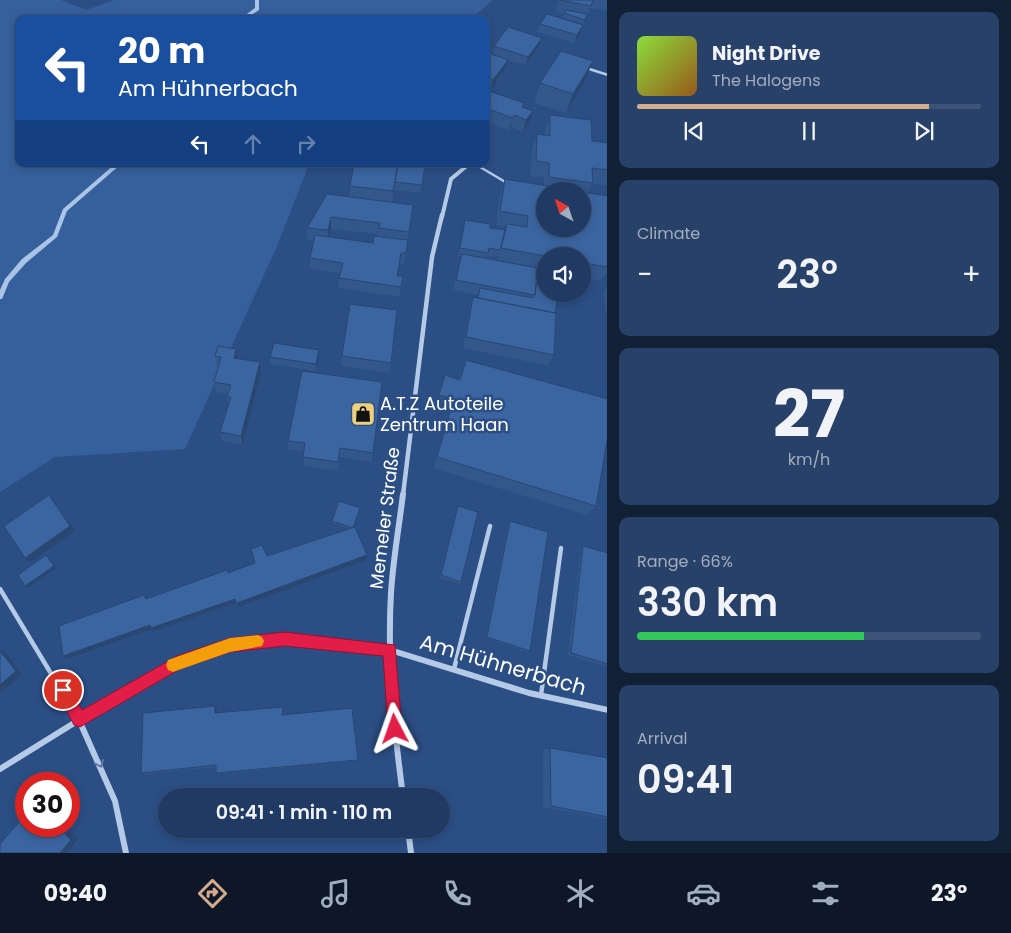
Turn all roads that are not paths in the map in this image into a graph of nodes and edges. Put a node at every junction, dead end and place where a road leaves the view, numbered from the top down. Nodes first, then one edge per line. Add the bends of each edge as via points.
1 (580, 67) edge
2 (607, 75) edge
3 (465, 167) edge
4 (480, 167) edge
5 (510, 185) edge
6 (490, 526) dead end
7 (561, 548) dead end
8 (0, 589) edge
9 (390, 650) junction
10 (454, 669) junction
11 (541, 695) junction
12 (607, 710) edge
13 (80, 720) junction
14 (0, 769) edge
15 (402, 788) edge
16 (410, 838) edge
17 (126, 853) edge
18 (412, 853) edge

1 - 2 lane
3 - 9 street, Memeler Straße via 451,179 432,257 391,592
4 - 5 lane
6 - 10 lane
7 - 11 lane
8 - 13 lane
9 - 10 street, Am Hühnerbach
9 - 13 street, Am Hühnerbach via 285,639 230,645 177,663
9 - 15 street, Memeler Straße
10 - 11 street, Am Hühnerbach
11 - 12 street, Am Hühnerbach
13 - 14 street, Am Hühnerbach
13 -> 17 street via 118,802
16 - 18 street

